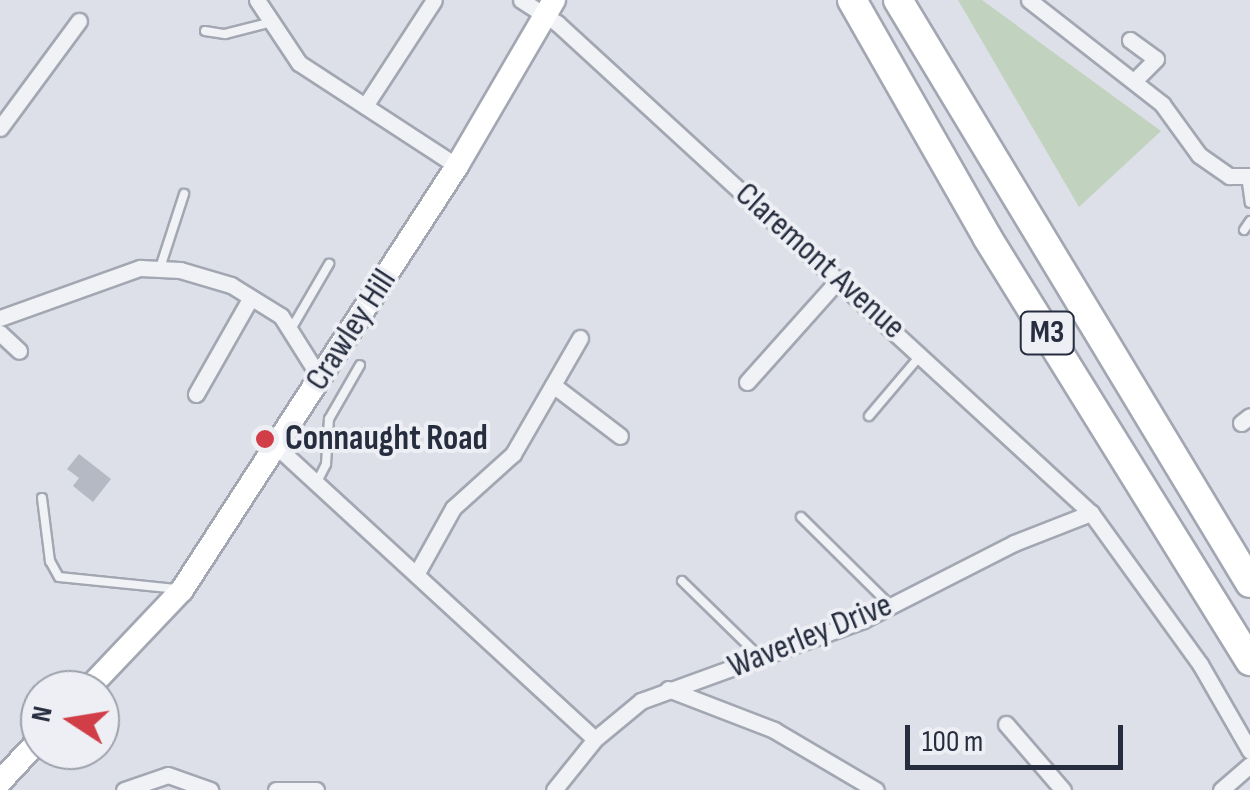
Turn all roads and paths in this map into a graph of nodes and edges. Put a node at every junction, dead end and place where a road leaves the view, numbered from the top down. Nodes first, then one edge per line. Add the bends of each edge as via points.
1 (257, 0) edge
2 (434, 0) edge
3 (521, 0) edge
4 (852, 0) edge
5 (898, 0) edge
6 (1029, 0) edge
7 (549, 8) edge
8 (79, 21) dead end
9 (268, 24) junction
10 (205, 30) dead end
11 (1130, 40) dead end
12 (1135, 80) junction
13 (364, 106) junction
14 (0, 128) edge
15 (457, 166) junction
16 (1248, 176) edge
17 (184, 194) dead end
18 (1250, 203) edge
19 (1250, 221) edge
20 (1244, 230) dead end
21 (329, 264) dead end
22 (160, 268) junction
23 (839, 279) junction
24 (250, 299) junction
25 (0, 318) edge
26 (290, 331) junction
27 (0, 333) edge
28 (580, 338) dead end
29 (18, 352) dead end
30 (922, 353) junction
31 (360, 364) dead end
32 (320, 378) junction
33 (746, 382) dead end
34 (553, 386) junction
35 (196, 394) dead end
36 (869, 416) dead end
37 (620, 436) dead end
38 (276, 446) junction
39 (316, 482) junction
40 (42, 498) dead end
41 (1091, 512) junction
42 (801, 517) dead end
43 (418, 570) junction
44 (682, 581) dead end
45 (1250, 583) edge
46 (182, 590) junction
47 (891, 606) junction
48 (761, 658) junction
49 (1250, 661) edge
50 (106, 670) edge
51 (668, 689) junction
52 (1006, 724) dead end
53 (595, 739) junction
54 (1250, 751) edge
55 (20, 761) edge
56 (1250, 765) edge
57 (0, 782) edge
58 (124, 790) edge
59 (210, 790) edge
60 (276, 790) edge
61 (316, 790) edge
62 (554, 790) edge
63 (876, 790) edge
64 (1063, 790) edge
65 (1221, 790) edge

1 - 9 street
2 - 13 street
3 - 7 street, Claremont Avenue
4 - 49 highway, M3 via 987,237
5 - 45 highway, M3
6 - 12 street
7 - 15 street, Crawley Hill
7 - 23 street, Claremont Avenue
8 - 14 street
9 - 10 lane via 225,34
9 - 13 street via 299,63
11 - 12 street via 1156,60
12 - 16 street via 1199,154 1229,176
13 - 15 street
15 - 32 street, Crawley Hill
16 - 18 lane
17 - 22 lane
19 - 20 lane
21 - 26 lane
22 - 24 street via 232,285
22 - 25 street via 140,268
23 - 30 street, Claremont Avenue
23 - 33 street
24 - 26 street via 281,316
24 - 35 street
26 - 32 street
27 - 29 street
28 - 34 street
30 - 36 lane
30 - 41 street, Claremont Avenue
31 - 39 lane via 329,419 326,464
32 - 38 street, Crawley Hill
34 - 37 street
34 - 43 street via 513,454 452,508
38 - 39 street
38 - 46 street, Crawley Hill
39 - 43 street
40 - 46 lane via 50,561 59,578
41 - 47 street, Waverley Drive
41 - 54 street, Claremont Avenue via 1200,664
42 - 47 lane
43 - 53 street
44 - 48 lane
46 - 50 street, Crawley Hill
47 - 48 street, Waverley Drive
48 - 51 street, Waverley Drive
51 - 53 street, Waverley Drive via 618,716
51 - 63 street via 774,730
52 - 64 street
53 - 62 street, Waverley Drive
55 - 57 street
56 - 65 street
58 - 59 street via 168,776
60 - 61 street

